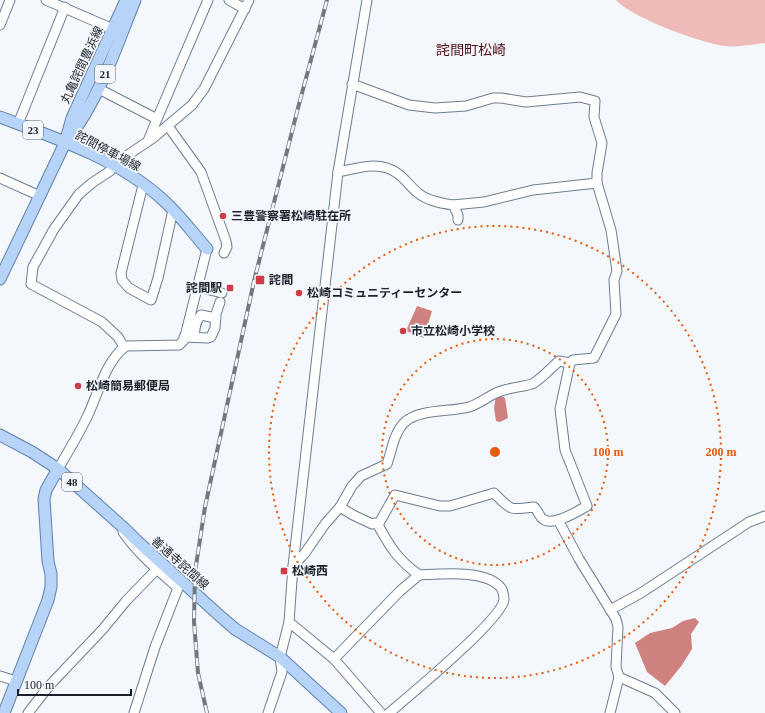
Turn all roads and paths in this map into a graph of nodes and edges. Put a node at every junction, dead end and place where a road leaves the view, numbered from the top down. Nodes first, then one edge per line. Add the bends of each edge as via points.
1 (10, 0) edge
2 (46, 0) edge
3 (126, 0) edge
4 (135, 0) edge
5 (208, 0) edge
6 (229, 0) edge
7 (367, 0) edge
8 (247, 4) edge
9 (65, 7) junction
10 (0, 25) edge
11 (113, 29) junction
12 (352, 84) junction
13 (98, 89) junction
14 (0, 117) edge
15 (156, 119) junction
16 (18, 124) junction
17 (168, 126) junction
18 (148, 141) junction
19 (65, 143) junction
20 (113, 165) junction
21 (338, 172) junction
22 (0, 178) edge
23 (597, 183) junction
24 (143, 185) junction
25 (40, 196) junction
26 (453, 205) junction
27 (173, 210) junction
28 (458, 220) dead end
29 (207, 249) joint
30 (224, 253) dead end
31 (0, 279) edge
32 (198, 287) junction
33 (216, 318) junction
34 (189, 337) junction
35 (124, 347) junction
36 (570, 363) junction
37 (0, 435) edge
38 (58, 469) junction
39 (340, 507) junction
40 (765, 516) edge
41 (116, 520) junction
42 (558, 520) junction
43 (378, 524) junction
44 (293, 566) junction
45 (157, 569) junction
46 (419, 575) junction
47 (610, 610) junction
48 (289, 622) junction
49 (280, 657) junction
50 (334, 659) junction
51 (0, 676) edge
52 (619, 677) junction
53 (16, 681) junction
54 (4, 713) edge
55 (28, 713) edge
56 (134, 713) edge
57 (268, 713) edge
58 (341, 713) edge
59 (380, 713) edge
60 (389, 713) edge
61 (610, 713) edge
62 (675, 713) edge

1 - 10 street
2 - 9 street
3 - 11 main road, 丸亀詫間豊浜線 / 21
4 - 13 main road, 丸亀詫間豊浜線 / 21
5 - 15 street
6 - 8 street
7 - 12 street
8 - 17 street via 204,89 192,105
9 - 11 street
9 - 16 street
11 - 19 main road, 丸亀詫間豊浜線 / 21 via 72,118
12 - 21 street
12 - 23 street via 409,105 435,108 466,106 493,98 526,102 580,97 596,101 594,117 602,143
13 - 15 street
13 - 19 main road, 丸亀詫間豊浜線 / 21 via 81,122
14 - 16 main road, 23
15 - 18 street
16 - 19 main road, 23
17 - 18 street
17 - 30 street via 201,172 226,241
18 - 20 street
19 - 20 main road, 詫間停車場線
19 - 25 main road, 丸亀詫間豊浜線 / 21
20 - 24 main road, 詫間停車場線
20 - 35 street via 110,171 80,194 54,229 33,267 31,284 102,322 118,337
21 - 26 street via 369,166 386,168 397,172 419,194 436,202
21 - 44 street
22 - 25 street
23 - 26 street via 540,189 484,202
23 - 36 street via 611,230 616,261 616,314 594,358 573,360
24 - 27 main road, 詫間停車場線
24 - 27 street via 121,273 122,280 129,288 151,300
25 - 31 main road, 丸亀詫間豊浜線 / 21
26 - 28 street
27 - 29 main road, 詫間停車場線
29 - 32 street
32 - 33 street via 221,297
32 - 34 street
33 - 34 street via 201,315
33 - 34 street via 211,336
34 - 35 street via 179,345
35 - 38 street via 109,368 88,416
36 - 39 street via 560,361 534,384 507,388 468,407 417,415 406,421 395,438 387,464 361,476
36 - 42 street via 560,409 565,450 587,506
37 - 38 main road, 善通寺詫間線 / 48
38 - 41 main road, 善通寺詫間線 / 48
38 - 53 main road via 44,499 51,587
39 - 43 street via 372,524
39 - 44 street
40 - 47 street via 742,526 641,593
41 - 45 street via 130,542
41 - 49 main road, 善通寺詫間線 / 48 via 235,629
42 - 43 street via 544,520 534,507 514,510 494,493 450,506 395,495
42 - 47 street
43 - 46 street via 389,546
44 - 48 street
45 - 55 street via 49,686
45 - 56 street via 178,588 155,647
46 - 50 street
46 - 60 street via 467,573 485,578 502,589 504,600 476,636
47 - 52 street via 618,627 616,667
48 - 49 street
48 - 50 street
49 - 57 street via 282,672
49 - 58 main road, 善通寺詫間線 / 48
50 - 59 street
51 - 53 street
52 - 61 street
52 - 62 street via 655,693
53 - 54 main road

